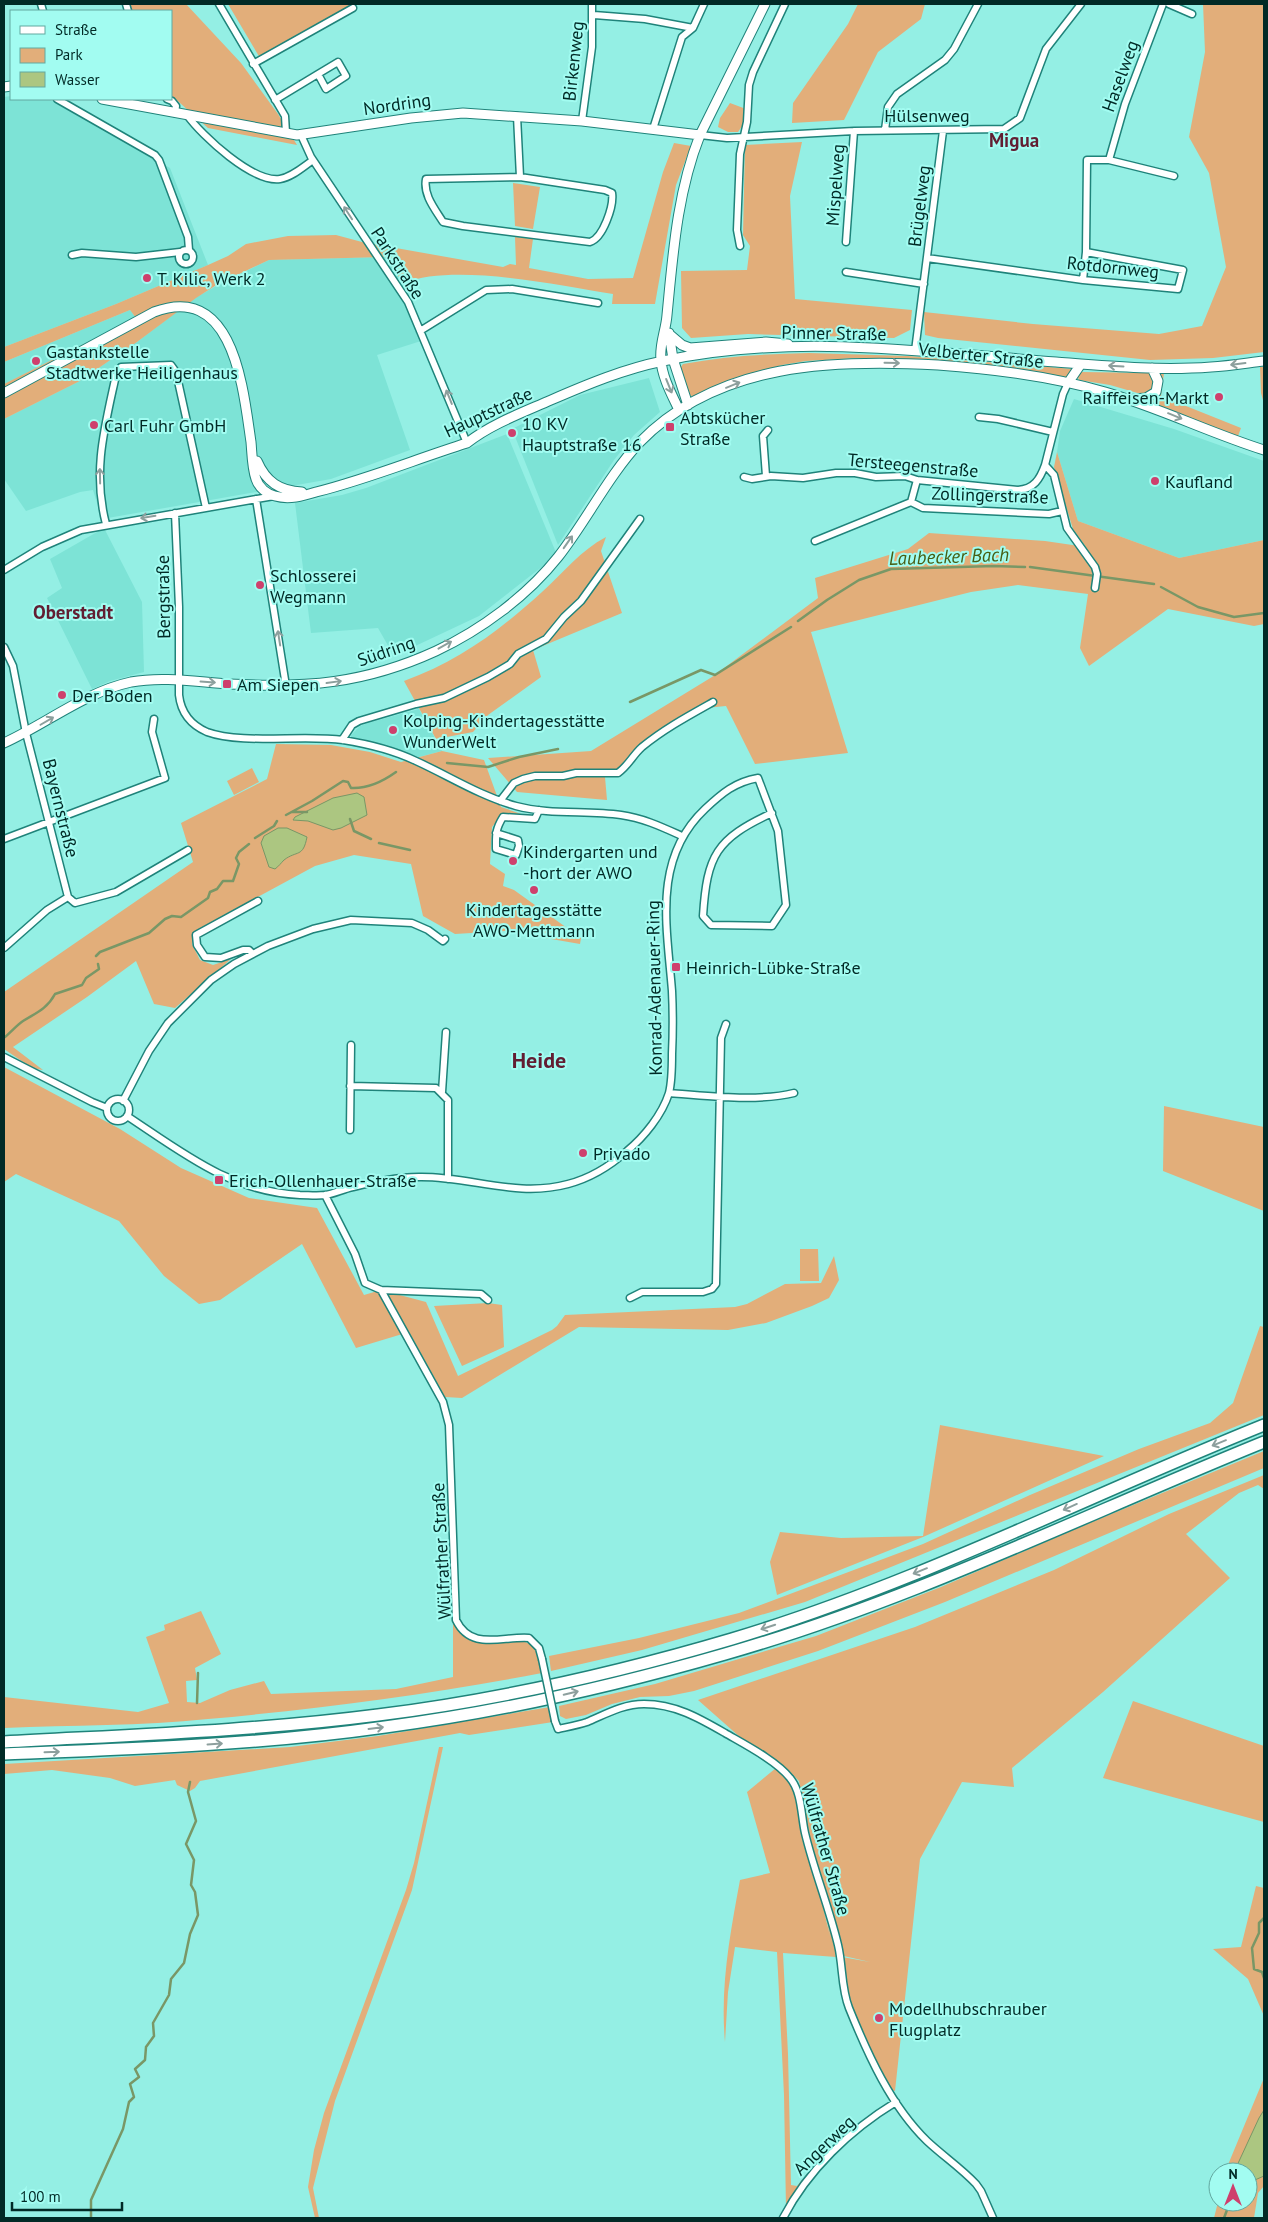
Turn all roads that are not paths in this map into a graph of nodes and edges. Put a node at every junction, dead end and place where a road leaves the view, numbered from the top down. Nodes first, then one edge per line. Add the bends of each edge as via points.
1 (219, 4) edge
2 (592, 4) edge
3 (704, 4) edge
4 (765, 4) edge
5 (784, 4) edge
6 (978, 4) edge
7 (1081, 4) edge
8 (1163, 4) edge
9 (1169, 4) edge
10 (353, 8) dead end
11 (1192, 14) dead end
12 (594, 15) junction
13 (693, 28) junction
14 (254, 64) junction
15 (318, 74) junction
16 (58, 100) edge
17 (107, 100) edge
18 (170, 100) edge
19 (275, 100) junction
20 (175, 113) junction
21 (187, 115) junction
22 (517, 116) junction
23 (582, 121) junction
24 (653, 129) junction
25 (885, 130) junction
26 (854, 131) junction
27 (943, 131) junction
28 (286, 133) junction
29 (301, 135) junction
30 (700, 135) junction
31 (743, 137) junction
32 (313, 160) junction
33 (1109, 160) junction
34 (1174, 176) dead end
35 (520, 177) junction
36 (846, 242) dead end
37 (740, 246) dead end
38 (189, 250) junction
39 (180, 252) junction
40 (1086, 252) junction
41 (72, 255) dead end
42 (927, 258) junction
43 (846, 272) dead end
44 (1083, 280) junction
45 (924, 284) junction
46 (598, 303) dead end
47 (667, 321) junction
48 (420, 331) junction
49 (669, 334) junction
50 (800, 347) junction
51 (915, 351) junction
52 (673, 359) junction
53 (1264, 360) edge
54 (661, 361) junction
55 (1081, 364) junction
56 (1152, 368) junction
57 (1068, 383) junction
58 (4, 392) edge
59 (1129, 399) junction
60 (688, 405) junction
61 (679, 410) junction
62 (979, 417) dead end
63 (768, 430) dead end
64 (1053, 432) junction
65 (467, 442) junction
66 (252, 450) junction
67 (1264, 450) edge
68 (1046, 465) junction
69 (766, 476) junction
70 (744, 477) dead end
71 (917, 480) junction
72 (292, 492) junction
73 (315, 492) junction
74 (273, 496) junction
75 (256, 500) junction
76 (911, 502) junction
77 (206, 508) junction
78 (1062, 511) junction
79 (175, 513) junction
80 (640, 519) dead end
81 (106, 524) junction
82 (815, 541) dead end
83 (4, 570) edge
84 (1095, 588) dead end
85 (4, 647) edge
86 (179, 680) junction
87 (286, 686) junction
88 (713, 702) dead end
89 (154, 719) dead end
90 (26, 733) junction
91 (342, 740) junction
92 (4, 744) edge
93 (500, 801) junction
94 (538, 810) junction
95 (772, 813) junction
96 (49, 823) junction
97 (496, 833) dead end
98 (682, 836) junction
99 (4, 839) edge
100 (188, 850) dead end
101 (68, 897) junction
102 (258, 902) dead end
103 (445, 939) dead end
104 (4, 948) edge
105 (253, 954) junction
106 (726, 1024) dead end
107 (446, 1032) dead end
108 (351, 1046) dead end
109 (4, 1057) edge
110 (350, 1086) junction
111 (442, 1092) junction
112 (669, 1093) junction
113 (794, 1093) dead end
114 (719, 1096) junction
115 (123, 1101) junction
116 (107, 1108) junction
117 (127, 1116) junction
118 (350, 1130) dead end
119 (448, 1179) junction
120 (325, 1195) junction
121 (381, 1290) junction
122 (630, 1298) dead end
123 (488, 1300) dead end
124 (1264, 1425) edge
125 (1264, 1442) edge
126 (4, 1742) edge
127 (4, 1754) edge
128 (896, 2102) junction
129 (783, 2218) edge
130 (993, 2218) edge

1 - 14 street
2 - 12 street, Birkenweg
3 - 13 street
4 - 30 street
5 - 31 street via 752,72
6 - 25 street via 945,60 896,94 888,107
7 - 27 street, Hülsenweg via 1046,49 1020,118 1004,129
8 - 33 street, Haselweg via 1125,104
9 - 11 street
10 - 14 street
12 - 13 street via 645,19
12 - 23 street, Birkenweg
13 - 24 street via 682,37
14 - 19 street
15 - 15 street via 338,62 346,76 326,89
15 - 19 street
16 - 38 street via 155,155 188,237
17 - 20 street, Nordring
18 - 20 street via 176,106
19 - 28 street via 285,116
20 - 21 street, Nordring
21 - 28 street, Nordring
21 - 32 street via 201,132 241,165 265,177 287,177
22 - 23 street, Nordring
22 - 29 street, Nordring via 436,115
22 - 35 street
23 - 24 street, Nordring
24 - 30 street, Nordring
25 - 26 street, Hülsenweg
25 - 27 street, Hülsenweg
26 - 31 street, Hülsenweg
26 - 36 street, Mispelweg
27 - 42 street, Brügelweg
28 - 29 street, Nordring
29 - 32 street, Parkstraße
30 - 31 street, Hülsenweg
30 - 47 street via 680,202
31 - 37 street via 737,230
48 -> 32 street, Parkstraße via 408,302
33 - 34 street
33 - 40 street via 1087,160
35 - 35 street via 612,193 613,200 600,234 590,242 443,222 425,186 426,180
38 - 39 street
38 - 39 street via 193,257 188,264 180,261
39 - 41 street via 143,256
40 - 44 street
40 - 44 street, Rotdornweg via 1183,270 1178,289
42 - 44 street, Rotdornweg
42 - 45 street, Brügelweg
43 - 45 street
45 - 51 street, Brügelweg
46 - 48 street via 512,289 486,290
47 - 49 street
47 - 54 street
65 -> 48 street, Parkstraße
49 - 50 street via 690,348 766,342
49 - 52 street
50 - 51 street, Pinner Straße
50 - 52 street, Pinner Straße via 730,351
51 - 55 street, Pinner Straße
52 - 54 street, Hauptstraße
52 - 60 street
53 -> 56 street, Pinner Straße via 1212,367
54 -> 61 street
54 - 65 street, Hauptstraße via 596,380
56 -> 55 street, Pinner Straße
55 - 57 street
56 - 59 street via 1158,381 1156,392 1146,398
57 - 59 street, Velberter Straße
60 -> 57 street, Velberter Straße via 767,372 820,364 953,366
57 - 64 street
58 - 66 street via 154,312 176,306 198,309 214,319 233,354
59 -> 67 street, Velberter Straße
60 - 61 street, Südring
87 -> 61 street, Südring via 328,683 377,673 440,649 481,625 537,580 558,557 625,460 641,441
62 - 64 street
63 - 69 street via 763,436
64 - 68 street
65 - 73 street, Hauptstraße via 364,480
66 - 72 street via 262,472 272,484
66 - 74 street via 256,478 263,490
68 - 71 street, Tersteegenstraße via 1038,480 1026,489
68 - 78 street via 1054,474
69 - 70 street, Tersteegenstraße
69 - 71 street, Tersteegenstraße via 803,478 856,473 876,477 906,476
71 - 76 street, Zollingerstraße
72 - 73 street, Hauptstraße
72 - 74 street, Hauptstraße
73 - 74 street, Hauptstraße via 290,498
74 - 75 street, Hauptstraße
75 - 77 street, Hauptstraße
87 -> 75 street
76 - 78 street, Zollingerstraße via 923,508 938,509 1049,514
76 - 82 street
77 - 79 street, Hauptstraße
81 -> 77 street via 100,490 101,446 116,375 121,367 131,365 171,365 176,372
78 - 84 street via 1070,533 1096,570
79 -> 81 street, Hauptstraße
79 - 86 street, Bergstraße
80 - 91 street via 581,601 546,640 518,654 510,664 496,672 444,698 359,721
81 - 83 street, Hauptstraße via 63,536
85 - 90 street, Bayernstraße via 13,666
86 -> 87 street, Südring
90 -> 86 street, Südring via 111,688 155,679
86 - 91 street, Bergstraße via 181,709 195,725 208,732 243,737
88 - 93 street via 656,736 618,773 523,778 514,783
89 - 96 street via 152,732 165,778
90 - 92 street, Südring
90 - 96 street, Bayernstraße
91 - 93 street, Bergstraße via 400,754
93 - 94 street, Bergstraße
94 - 97 street via 536,819 503,817
94 - 98 street, Bergstraße via 621,815 645,820
95 - 95 street via 778,831 786,906 782,915 772,926 711,926 703,916 703,908 708,868 716,853 743,827
95 - 98 street, Konrad-Adenauer-Ring via 758,778 742,781 724,791
96 - 99 street
96 - 101 street, Bayernstraße
98 - 112 street, Konrad-Adenauer-Ring via 671,870 665,906 673,1035
100 - 101 street via 116,892 76,903
101 - 104 street via 47,910
102 - 105 street via 196,935 197,945 205,957 221,958 243,950
103 - 105 street via 443,941 412,923 351,920 313,929
105 - 115 street via 211,980 168,1023
106 - 114 street via 721,1038
107 - 111 street
108 - 110 street
109 - 116 street
110 - 111 street via 436,1088
110 - 118 street
111 - 119 street via 448,1100
112 - 114 street
112 - 119 street, Konrad-Adenauer-Ring via 649,1129 636,1144 615,1162 582,1179 535,1189
113 - 114 street
114 - 122 street via 716,1284 703,1292 642,1292
115 - 116 street via 113,1101
115 - 117 street via 128,1108
116 - 117 street via 107,1113 114,1120
117 - 120 street via 208,1169 252,1188 286,1194
119 - 120 street, Konrad-Adenauer-Ring via 398,1178
120 - 121 street, Wülfrather Straße via 366,1283
121 - 123 street via 481,1294
121 - 128 street, Wülfrather Straße, bridge via 443,1402 449,1425 456,1620 461,1631 480,1640 529,1638 539,1648 558,1729 643,1704 679,1710 740,1742 791,1779 839,1947 848,2005 870,2056
124 -> 126 highway via 872,1590 734,1638 645,1663 513,1692 378,1715 266,1726
127 -> 125 highway via 264,1741 383,1728 483,1712 647,1676 728,1653 870,1605
128 - 129 street, Angerweg via 819,2165 800,2188
128 - 130 street via 927,2140 976,2184

